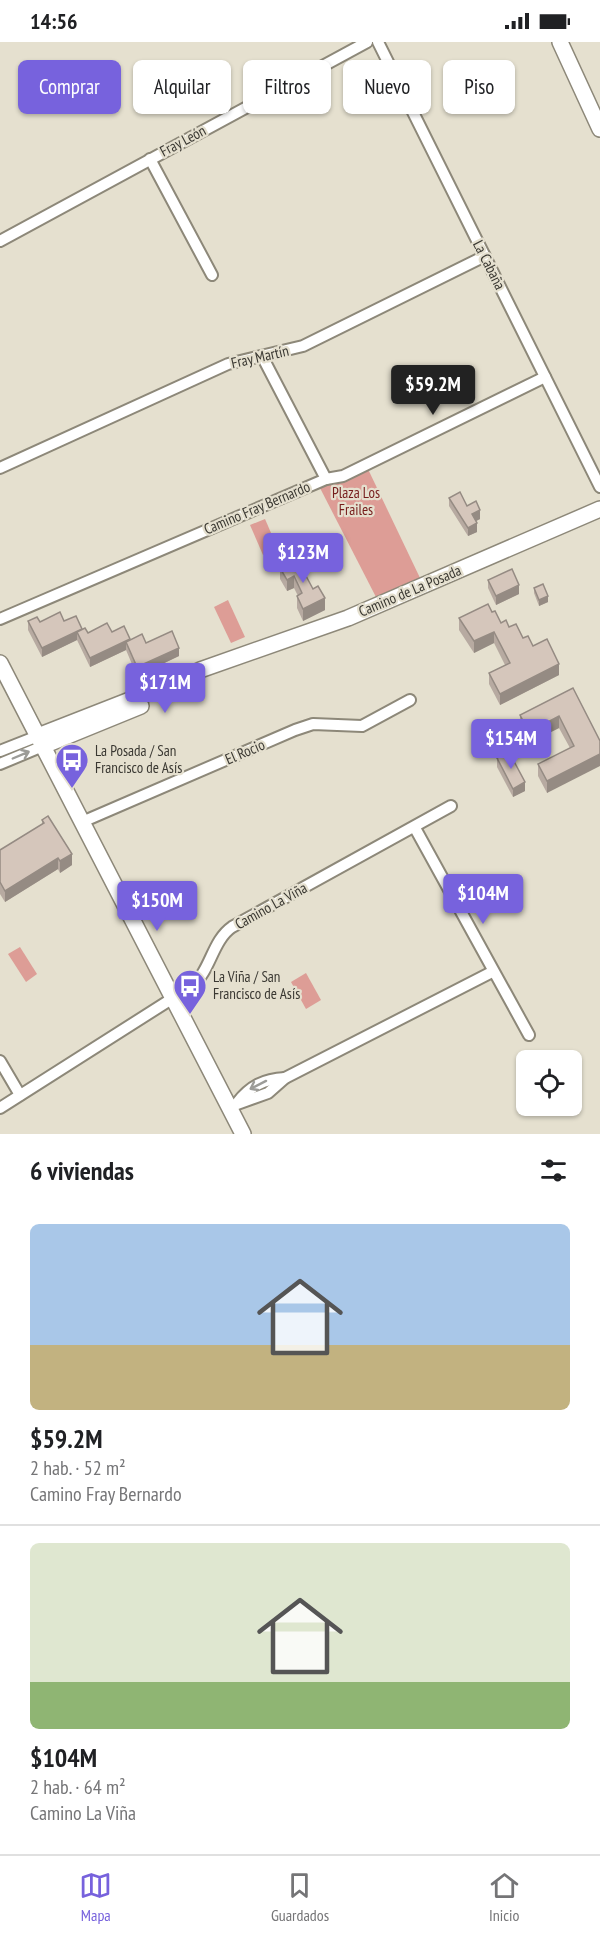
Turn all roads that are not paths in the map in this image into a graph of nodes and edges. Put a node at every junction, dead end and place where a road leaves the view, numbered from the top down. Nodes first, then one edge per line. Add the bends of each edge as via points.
1 (367, 42) edge
2 (378, 42) edge
3 (560, 42) edge
4 (600, 129) edge
5 (150, 159) junction
6 (0, 241) edge
7 (485, 256) junction
8 (212, 275) dead end
9 (262, 356) junction
10 (545, 377) junction
11 (0, 468) edge
12 (326, 479) junction
13 (600, 487) edge
14 (600, 509) edge
15 (0, 620) edge
16 (0, 663) edge
17 (410, 700) dead end
18 (40, 741) junction
19 (0, 751) edge
20 (0, 764) edge
21 (451, 806) dead end
22 (82, 822) junction
23 (415, 828) junction
24 (492, 972) junction
25 (173, 999) junction
26 (529, 1035) dead end
27 (0, 1061) edge
28 (20, 1095) junction
29 (233, 1105) junction
30 (0, 1108) edge
31 (243, 1134) edge

1 - 5 street, Fray León
2 - 7 street, La Cabaña
3 - 4 street
5 - 6 street, Fray León
5 - 8 street
7 - 9 street, Fray Martín via 303,346
7 - 10 street, La Cabaña
9 - 11 street, Fray Martín via 228,364
9 - 12 street
10 - 12 street, Camino Fray Bernardo via 343,476
10 - 13 street, La Cabaña
12 - 15 street, Camino Fray Bernardo
14 - 18 street, Camino de La Posada via 348,618 217,664 178,690
16 - 18 street
17 - 22 street, El Rocio via 362,726 313,724
18 - 19 street, Camino de La Posada
20 -> 18 street, Camino de La Posada
18 - 22 street
21 - 23 street, Camino La Viña
22 - 25 street
23 - 24 street
23 - 25 street, Camino La Viña via 232,927 219,940 198,981
24 - 26 street
24 - 29 street via 285,1078 268,1093
25 - 28 street, Camino La Viña
25 - 29 street
27 - 28 street
28 - 30 street, Camino La Viña
29 - 31 street

